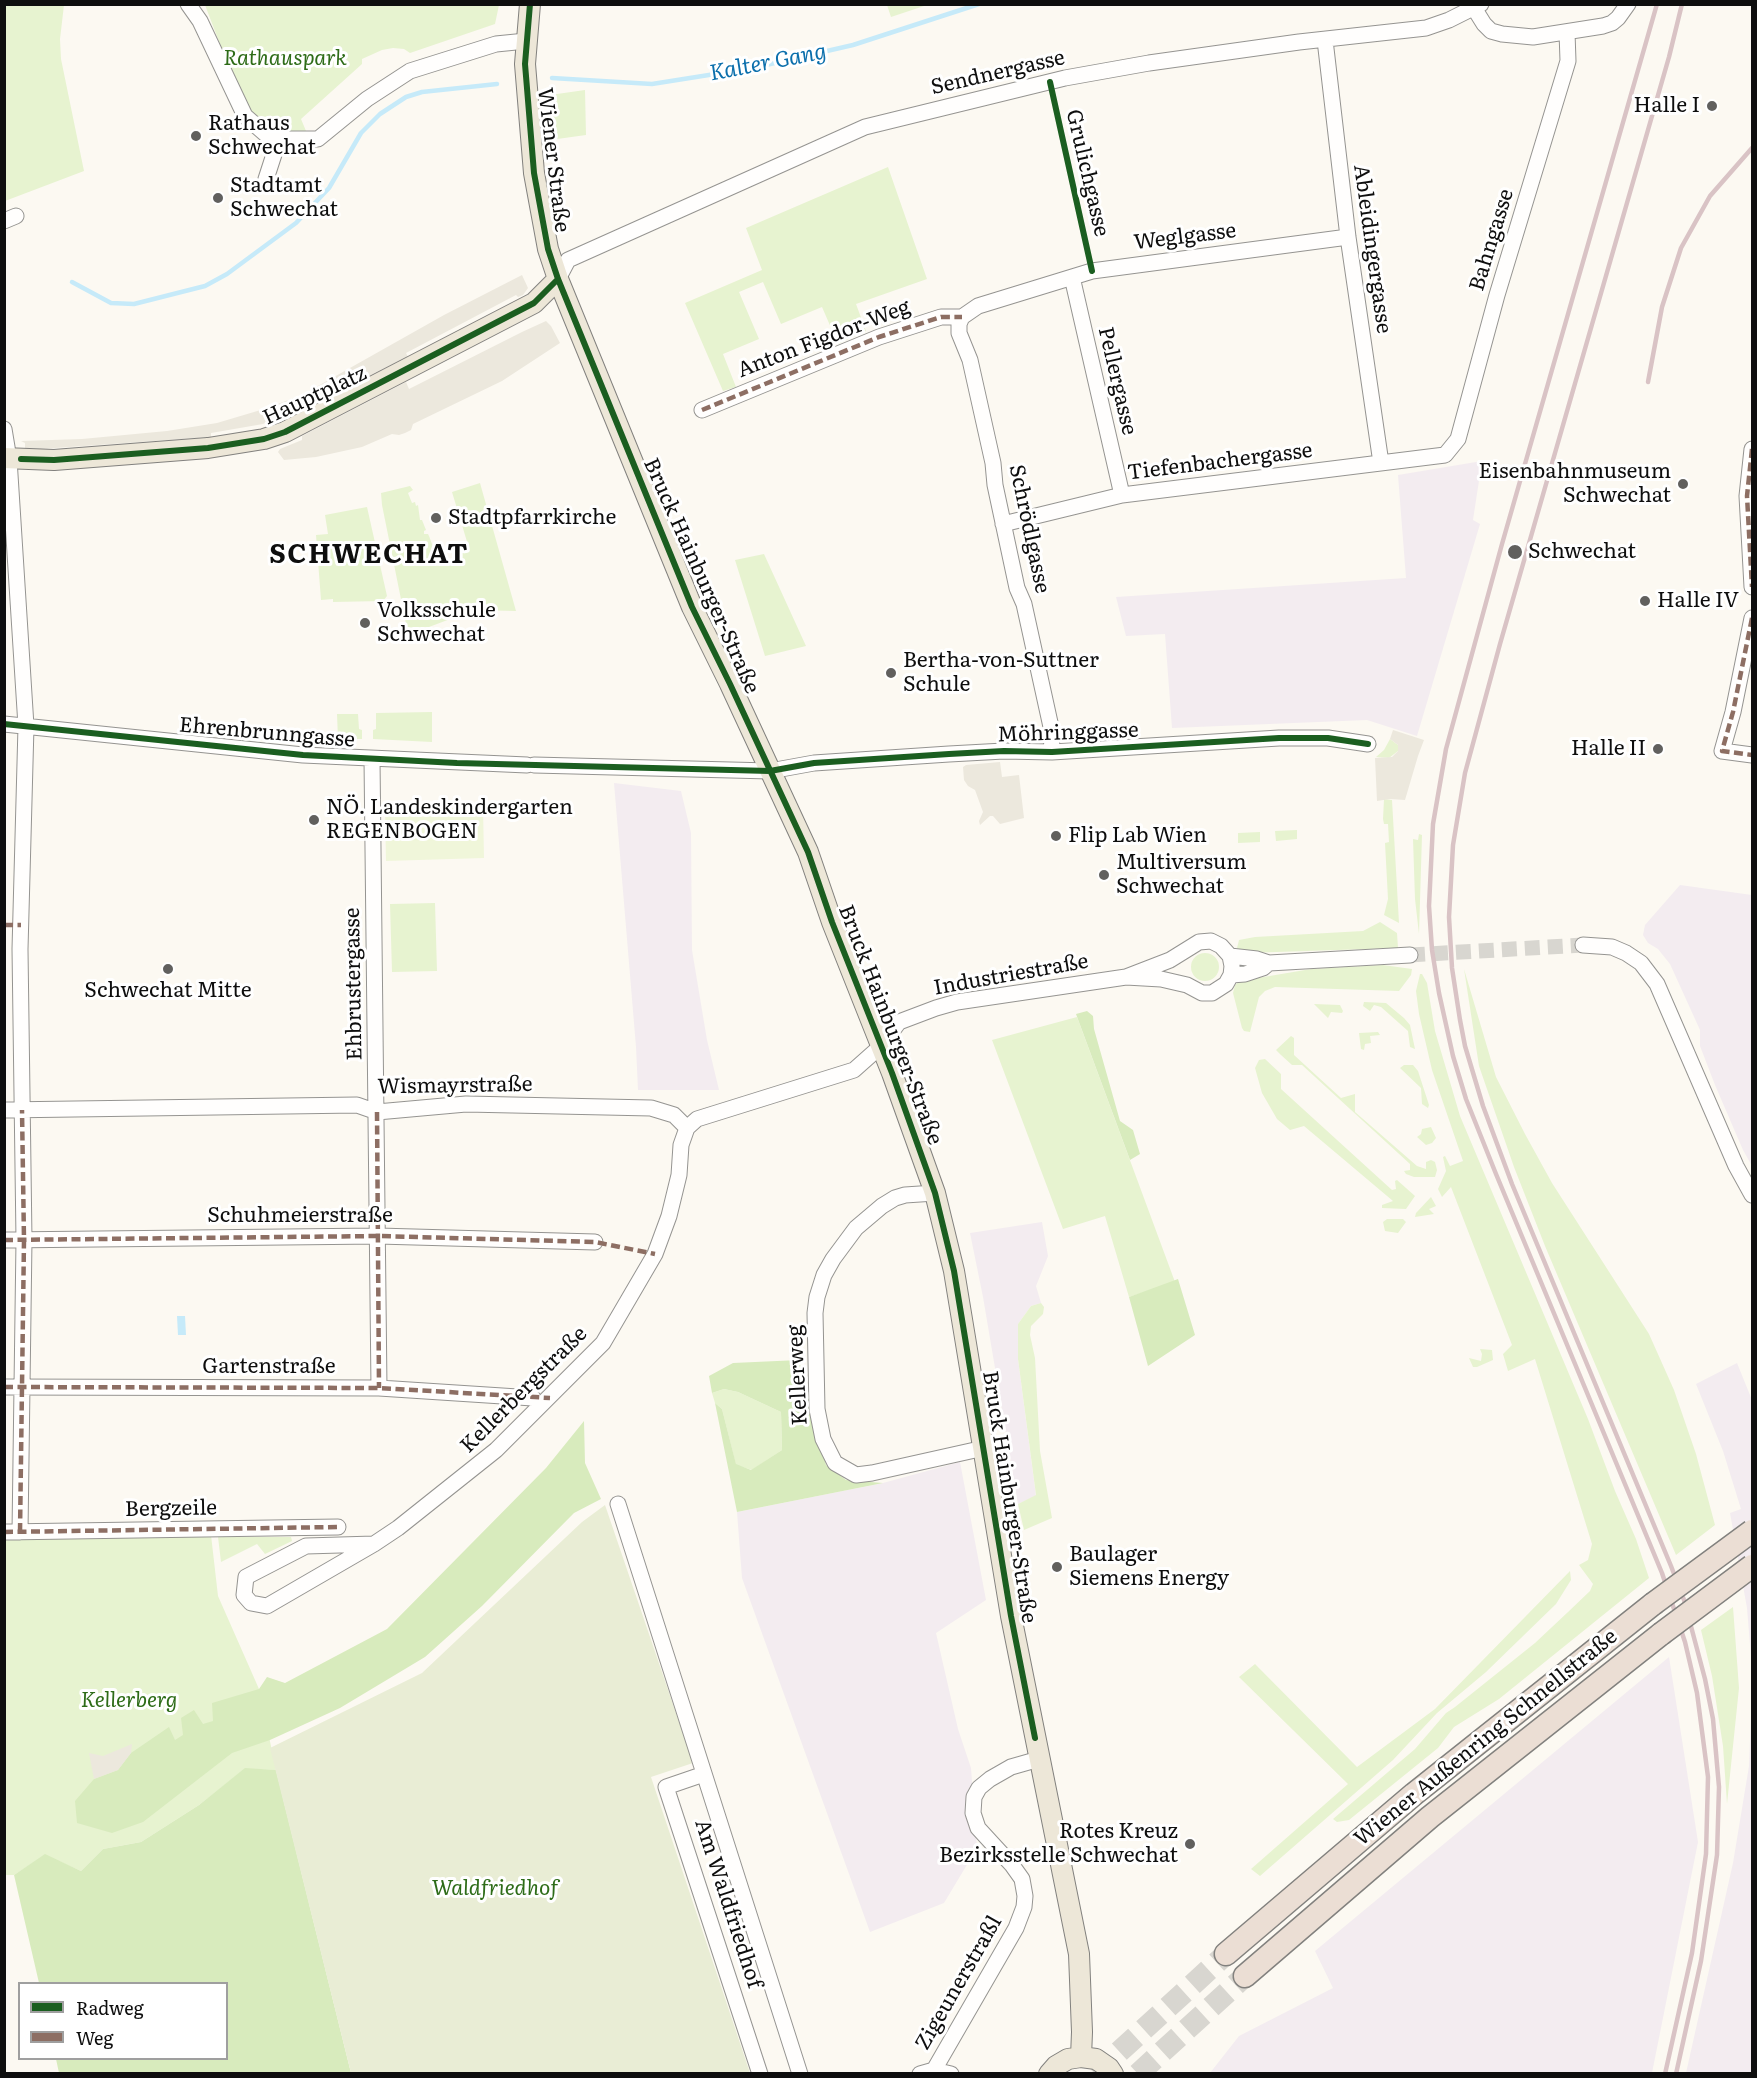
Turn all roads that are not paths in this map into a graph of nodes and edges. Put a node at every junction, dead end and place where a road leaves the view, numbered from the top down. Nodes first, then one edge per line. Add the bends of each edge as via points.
1 (188, 4) edge
2 (530, 4) edge
3 (1628, 4) edge
4 (1477, 6) edge
5 (1458, 10) edge
6 (1567, 32) junction
7 (1325, 40) junction
8 (526, 41) junction
9 (279, 139) junction
10 (266, 179) dead end
11 (1348, 237) junction
12 (1072, 277) junction
13 (558, 279) junction
14 (962, 317) junction
15 (702, 410) dead end
16 (4, 429) edge
17 (1752, 449) edge
18 (1445, 455) joint
19 (7, 459) edge
20 (1381, 463) junction
21 (1122, 495) junction
22 (1750, 496) edge
23 (1003, 524) junction
24 (1752, 587) edge
25 (1752, 618) edge
26 (4, 724) edge
27 (26, 726) junction
28 (1368, 744) dead end
29 (1052, 752) junction
30 (1752, 755) edge
31 (372, 759) junction
32 (770, 771) junction
33 (4, 925) edge
34 (21, 925) junction
35 (1583, 945) tunnel mouth
36 (1185, 951) junction
37 (1410, 955) tunnel mouth
38 (1230, 956) junction
39 (1269, 963) junction
40 (1231, 975) junction
41 (1126, 977) junction
42 (1187, 986) junction
43 (881, 1046) junction
44 (4, 1110) edge
45 (22, 1110) junction
46 (376, 1112) junction
47 (687, 1128) junction
48 (935, 1193) junction
49 (1752, 1195) edge
50 (378, 1236) junction
51 (4, 1240) edge
52 (24, 1240) junction
53 (595, 1242) dead end
54 (4, 1387) edge
55 (23, 1387) junction
56 (379, 1388) junction
57 (533, 1398) dead end
58 (984, 1448) junction
59 (618, 1504) dead end
60 (338, 1527) dead end
61 (1752, 1531) edge
62 (4, 1532) edge
63 (20, 1532) junction
64 (374, 1544) junction
65 (1752, 1566) edge
66 (1039, 1759) junction
67 (705, 1774) junction
68 (1226, 1954) tunnel mouth
69 (1245, 1976) tunnel mouth
70 (1081, 2057) junction
71 (927, 2072) edge
72 (760, 2073) edge
73 (800, 2073) edge
74 (951, 2073) edge
75 (1049, 2073) edge
76 (1113, 2073) edge

1 - 9 street via 245,116 269,137
2 - 8 main road, Wiener Straße
3 - 6 street via 1612,23
4 - 5 street, Sendnergasse
4 - 6 street via 1491,31 1533,37
5 - 7 street, Sendnergasse via 1441,23 1414,30
6 - 18 street, Bahngasse via 1568,61 1458,439
7 - 11 street, Ableidingergasse
7 - 13 street, Sendnergasse via 1065,78 865,127 568,260
8 - 9 street via 496,44 410,70 318,139
8 - 13 main road, Wiener Straße via 534,173 548,249
9 - 10 street
11 - 12 street, Weglgasse via 1119,266
11 - 20 street, Ableidingergasse
12 - 14 street, Weglgasse via 978,306
12 - 21 street, Pellergasse
13 - 19 main road, Hauptplatz via 534,303 285,432 264,439 208,448 66,459
13 - 32 main road, Bruck Hainburger-Straße via 692,607
14 - 15 street, Anton Figdor-Weg via 941,317 879,337
14 - 23 street, Schrödlgasse via 959,333 972,371
16 - 19 street
17 - 22 street
18 - 20 street, Tiefenbachergasse
19 - 27 street
20 - 21 street, Tiefenbachergasse
21 - 23 street, Tiefenbachergasse
22 - 24 street
23 - 29 street, Schrödlgasse via 1051,727
25 - 30 street via 1722,751
26 - 27 street, Ehrenbrunngasse
27 - 31 street, Ehrenbrunngasse
27 - 34 street
28 - 29 street, Möhringgasse via 1328,738 1279,738
29 - 32 street, Möhringgasse via 1004,751 814,763
31 - 32 street, Ehrenbrunngasse
31 - 46 street, Ehbrustergasse
32 - 43 main road, Bruck Hainburger-Straße via 808,852
33 - 34 street
34 - 45 street
35 - 49 street via 1612,947 1626,953 1641,963 1657,984
36 - 38 street, Industriestraße via 1199,942 1211,941
36 - 41 street, Industriestraße
36 - 42 street via 1180,969
37 - 39 street, Industriestraße
38 - 39 street, Industriestraße
38 - 40 street
39 - 40 street, Industriestraße via 1245,974
40 - 42 street, Industriestraße via 1226,984 1212,993
41 - 42 street, Industriestraße via 1161,979
41 - 43 street, Industriestraße via 957,1002 899,1022
43 - 47 street via 854,1070 697,1119
43 - 48 main road, Bruck Hainburger-Straße
44 - 45 street, Wismayrstraße
45 - 46 street, Wismayrstraße via 357,1105
45 - 52 street
46 - 47 street, Wismayrstraße via 466,1104 651,1108 674,1115
46 - 50 street, Ehbrustergasse
47 - 64 street, Kellerbergstraße via 669,1216 655,1254 603,1343 496,1450
48 - 58 main road, Bruck Hainburger-Straße via 954,1271
48 - 58 street, Kellerweg via 905,1195 882,1206 856,1228 824,1275 815,1313 817,1409 823,1439 835,1463 856,1475
50 - 52 street, Schuhmeierstraße
50 - 53 street, Schuhmeierstraße
50 - 56 street, Ehbrustergasse
51 - 52 street, Schuhmeierstraße
52 - 55 street
54 - 55 street, Gartenstraße
55 - 56 street, Gartenstraße
55 - 63 street
56 - 57 street, Gartenstraße
58 - 66 main road, Bruck Hainburger-Straße
59 - 67 street, Am Waldfriedhof
60 - 63 street, Bergzeile
61 - 68 highway, Wiener Außenring Schnellstraße, bridge via 1653,1604 1414,1794
62 - 63 street, Bergzeile
64 - 64 street, Kellerbergstraße via 306,1546 246,1577 244,1595 251,1603 267,1606
65 - 69 highway, Wiener Außenring Schnellstraße, bridge via 1430,1817
66 - 70 main road, Bruck Hainburger-Straße via 1079,1954
66 - 71 street, Zigeunerstraßl via 1011,1767 990,1779 974,1797 973,1813 978,1828 1022,1879 1024,1907 1016,1928
67 - 72 street, Am Waldfriedhof via 666,1787
67 - 73 street, Am Waldfriedhof
70 - 75 main road via 1068,2059
70 - 76 main road via 1096,2059
71 - 74 street, Zigeunerstraßl

